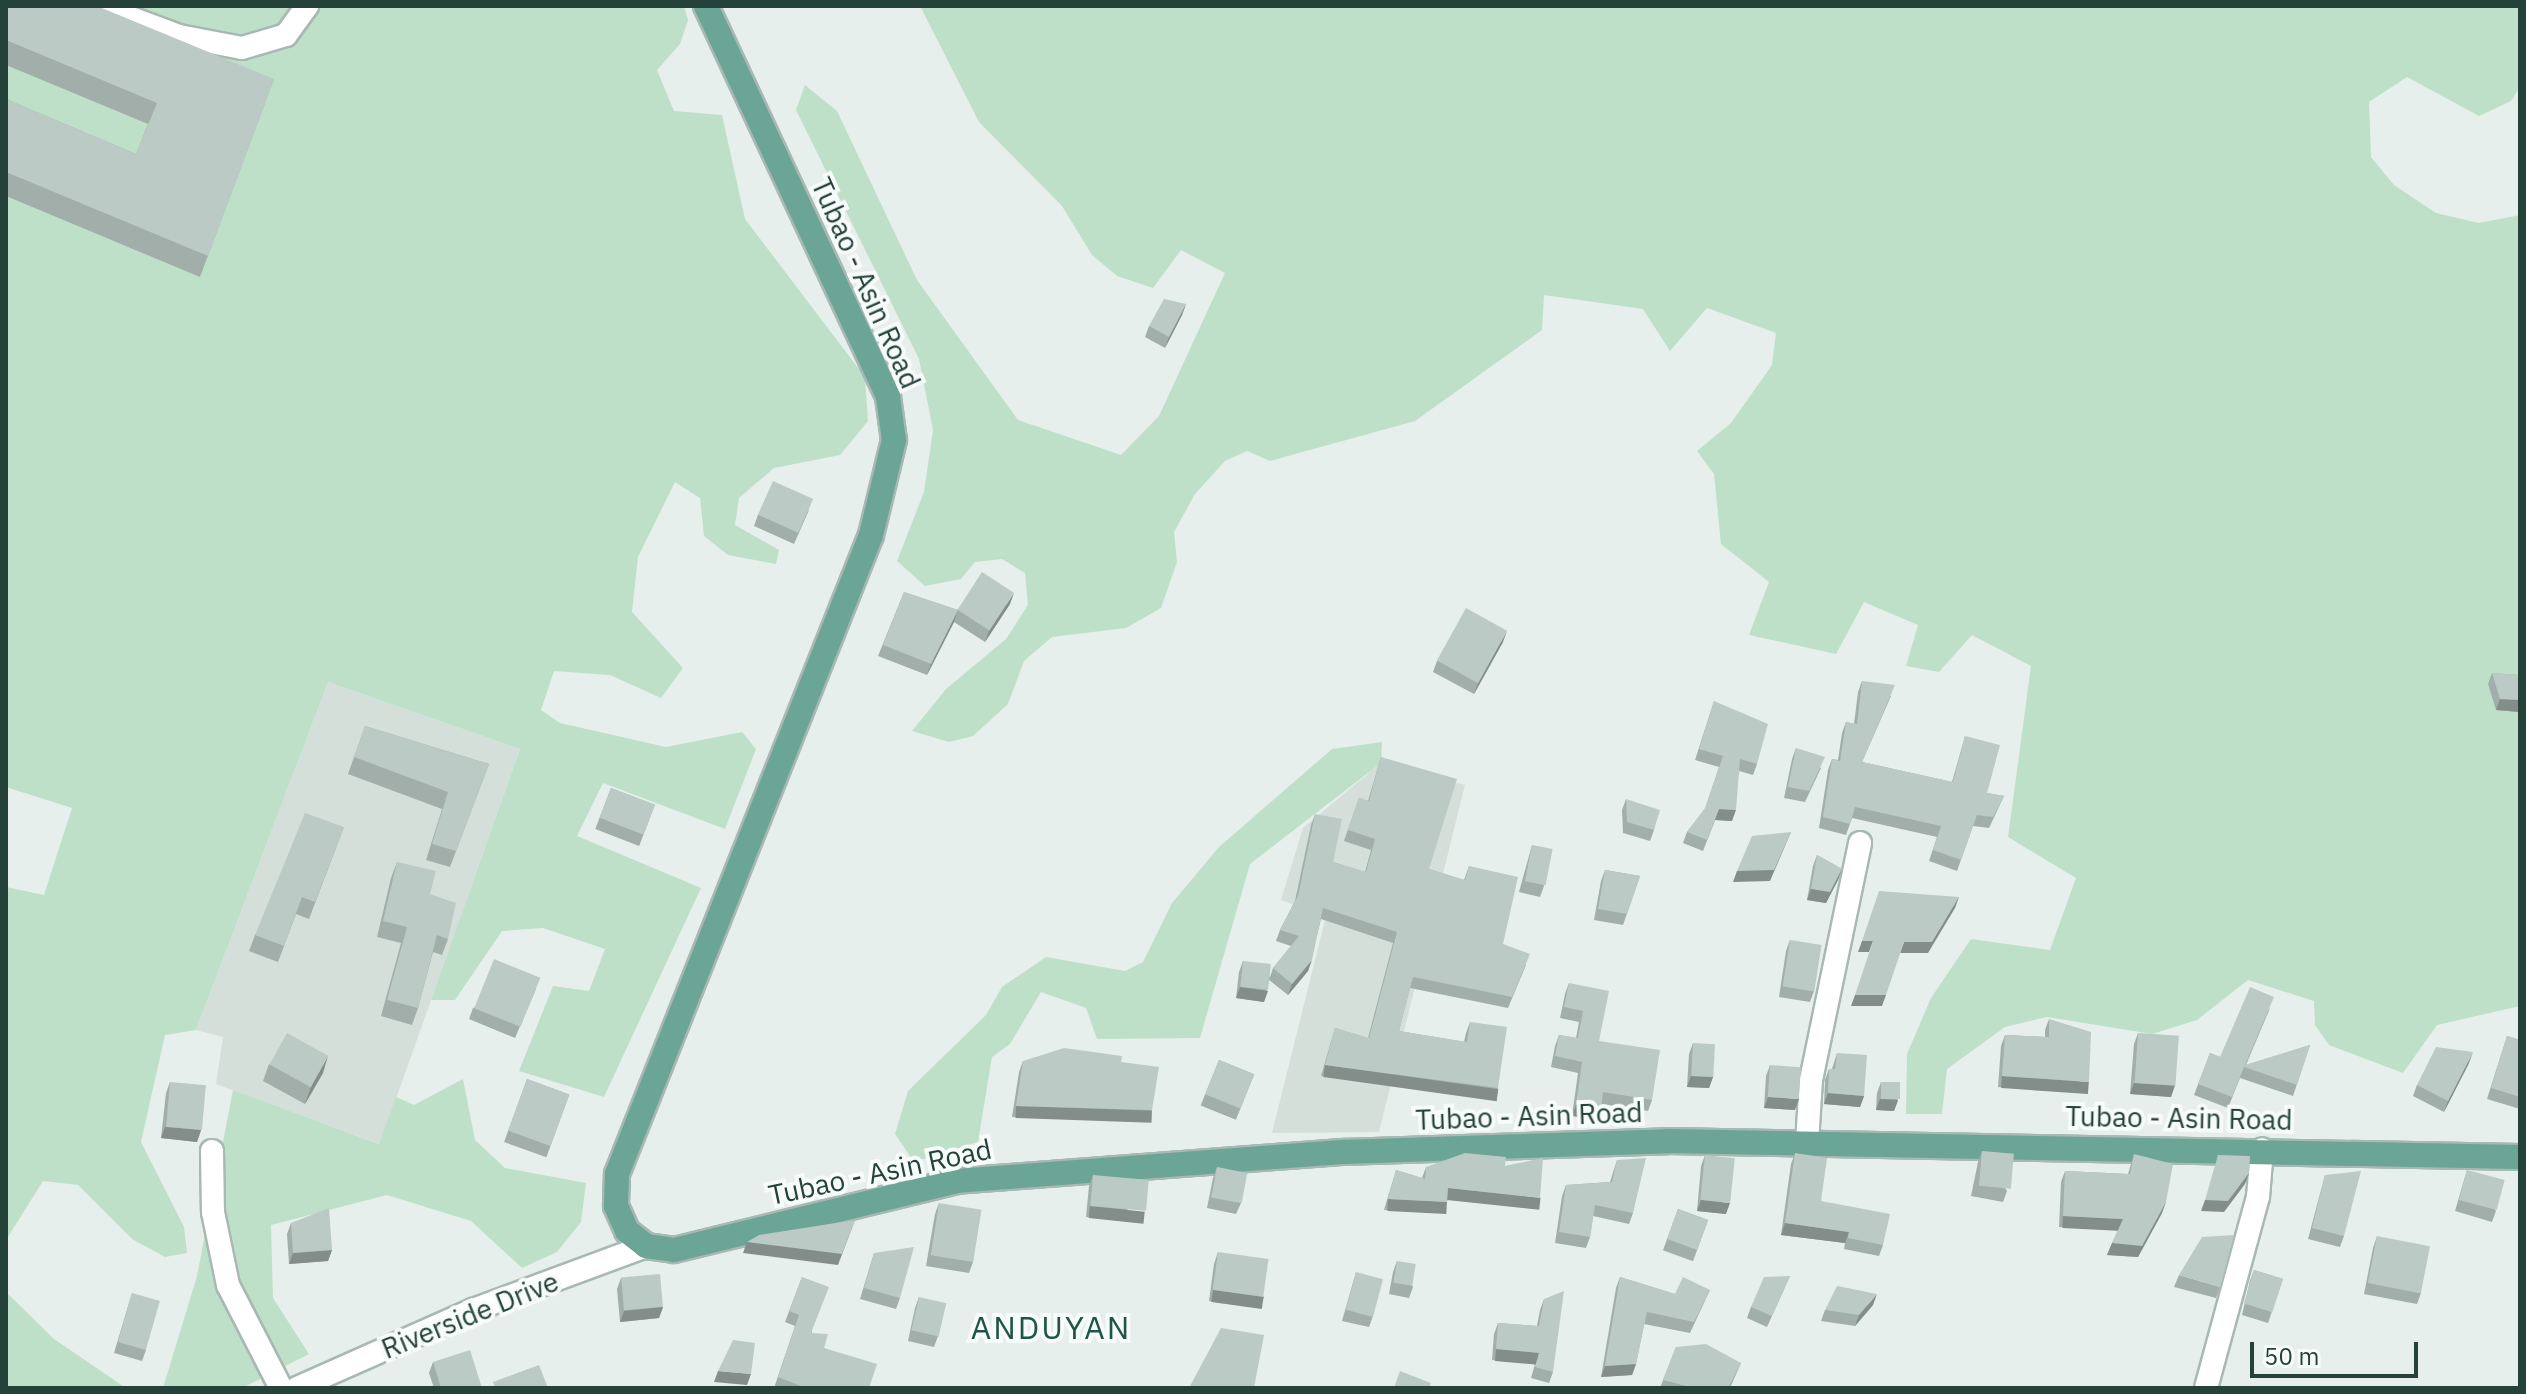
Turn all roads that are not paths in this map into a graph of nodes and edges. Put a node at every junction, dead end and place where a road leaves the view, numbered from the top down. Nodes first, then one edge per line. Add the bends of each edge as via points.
1 (99, 6) edge
2 (307, 6) edge
3 (706, 6) edge
4 (1860, 843) dead end
5 (1807, 1143) junction
6 (2262, 1149) junction
7 (212, 1151) dead end
8 (2520, 1157) edge
9 (646, 1246) junction
10 (281, 1388) edge
11 (297, 1388) edge
12 (2206, 1388) edge

1 - 2 street via 179,36 242,48 286,35
3 - 9 main road, Tubao - Asin Road via 888,397 894,440 871,535 617,1174 616,1206 627,1231
4 - 5 street via 1816,1050
5 - 6 main road, Tubao - Asin Road
5 - 9 main road, Tubao - Asin Road via 1343,1152 1002,1175 674,1250
6 - 8 main road, Tubao - Asin Road
6 - 12 street via 2258,1197
7 - 10 street via 213,1212 228,1285
9 - 11 street, Riverside Drive via 473,1310

